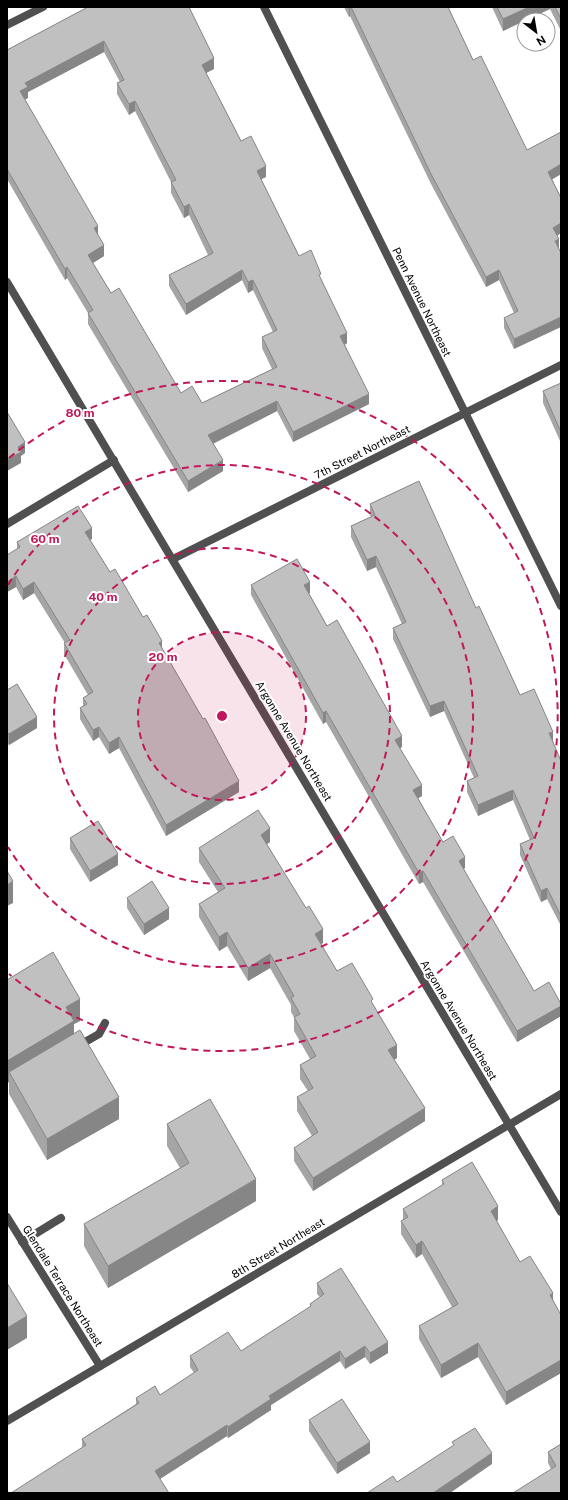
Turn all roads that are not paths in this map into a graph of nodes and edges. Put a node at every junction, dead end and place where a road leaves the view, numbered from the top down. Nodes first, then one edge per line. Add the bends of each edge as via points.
1 (43, 7) edge
2 (264, 7) edge
3 (31, 10) edge
4 (7, 25) edge
5 (7, 282) edge
6 (561, 365) edge
7 (465, 412) junction
8 (114, 460) junction
9 (7, 524) edge
10 (172, 559) junction
11 (561, 606) edge
12 (105, 1023) dead end
13 (72, 1050) edge
14 (561, 1094) edge
15 (509, 1125) junction
16 (561, 1212) edge
17 (7, 1217) edge
18 (61, 1218) dead end
19 (22, 1242) junction
20 (100, 1366) junction
21 (7, 1421) edge

1 - 3 street
2 - 7 street, Penn Avenue Northeast
3 - 4 street
5 - 8 street, Argonne Avenue Northeast
6 - 7 street, 7th Street Northeast
7 - 10 street, 7th Street Northeast
7 - 11 street, Penn Avenue Northeast
8 - 9 street
8 - 10 street, Argonne Avenue Northeast
10 - 15 street, Argonne Avenue Northeast
12 - 13 street via 99,1034
14 - 15 street, 8th Street Northeast
15 - 16 street, Argonne Avenue Northeast
15 - 20 street, 8th Street Northeast
17 - 19 street, Glendale Terrace Northeast
18 - 19 street
19 - 20 street, Glendale Terrace Northeast
20 - 21 street, 8th Street Northeast

